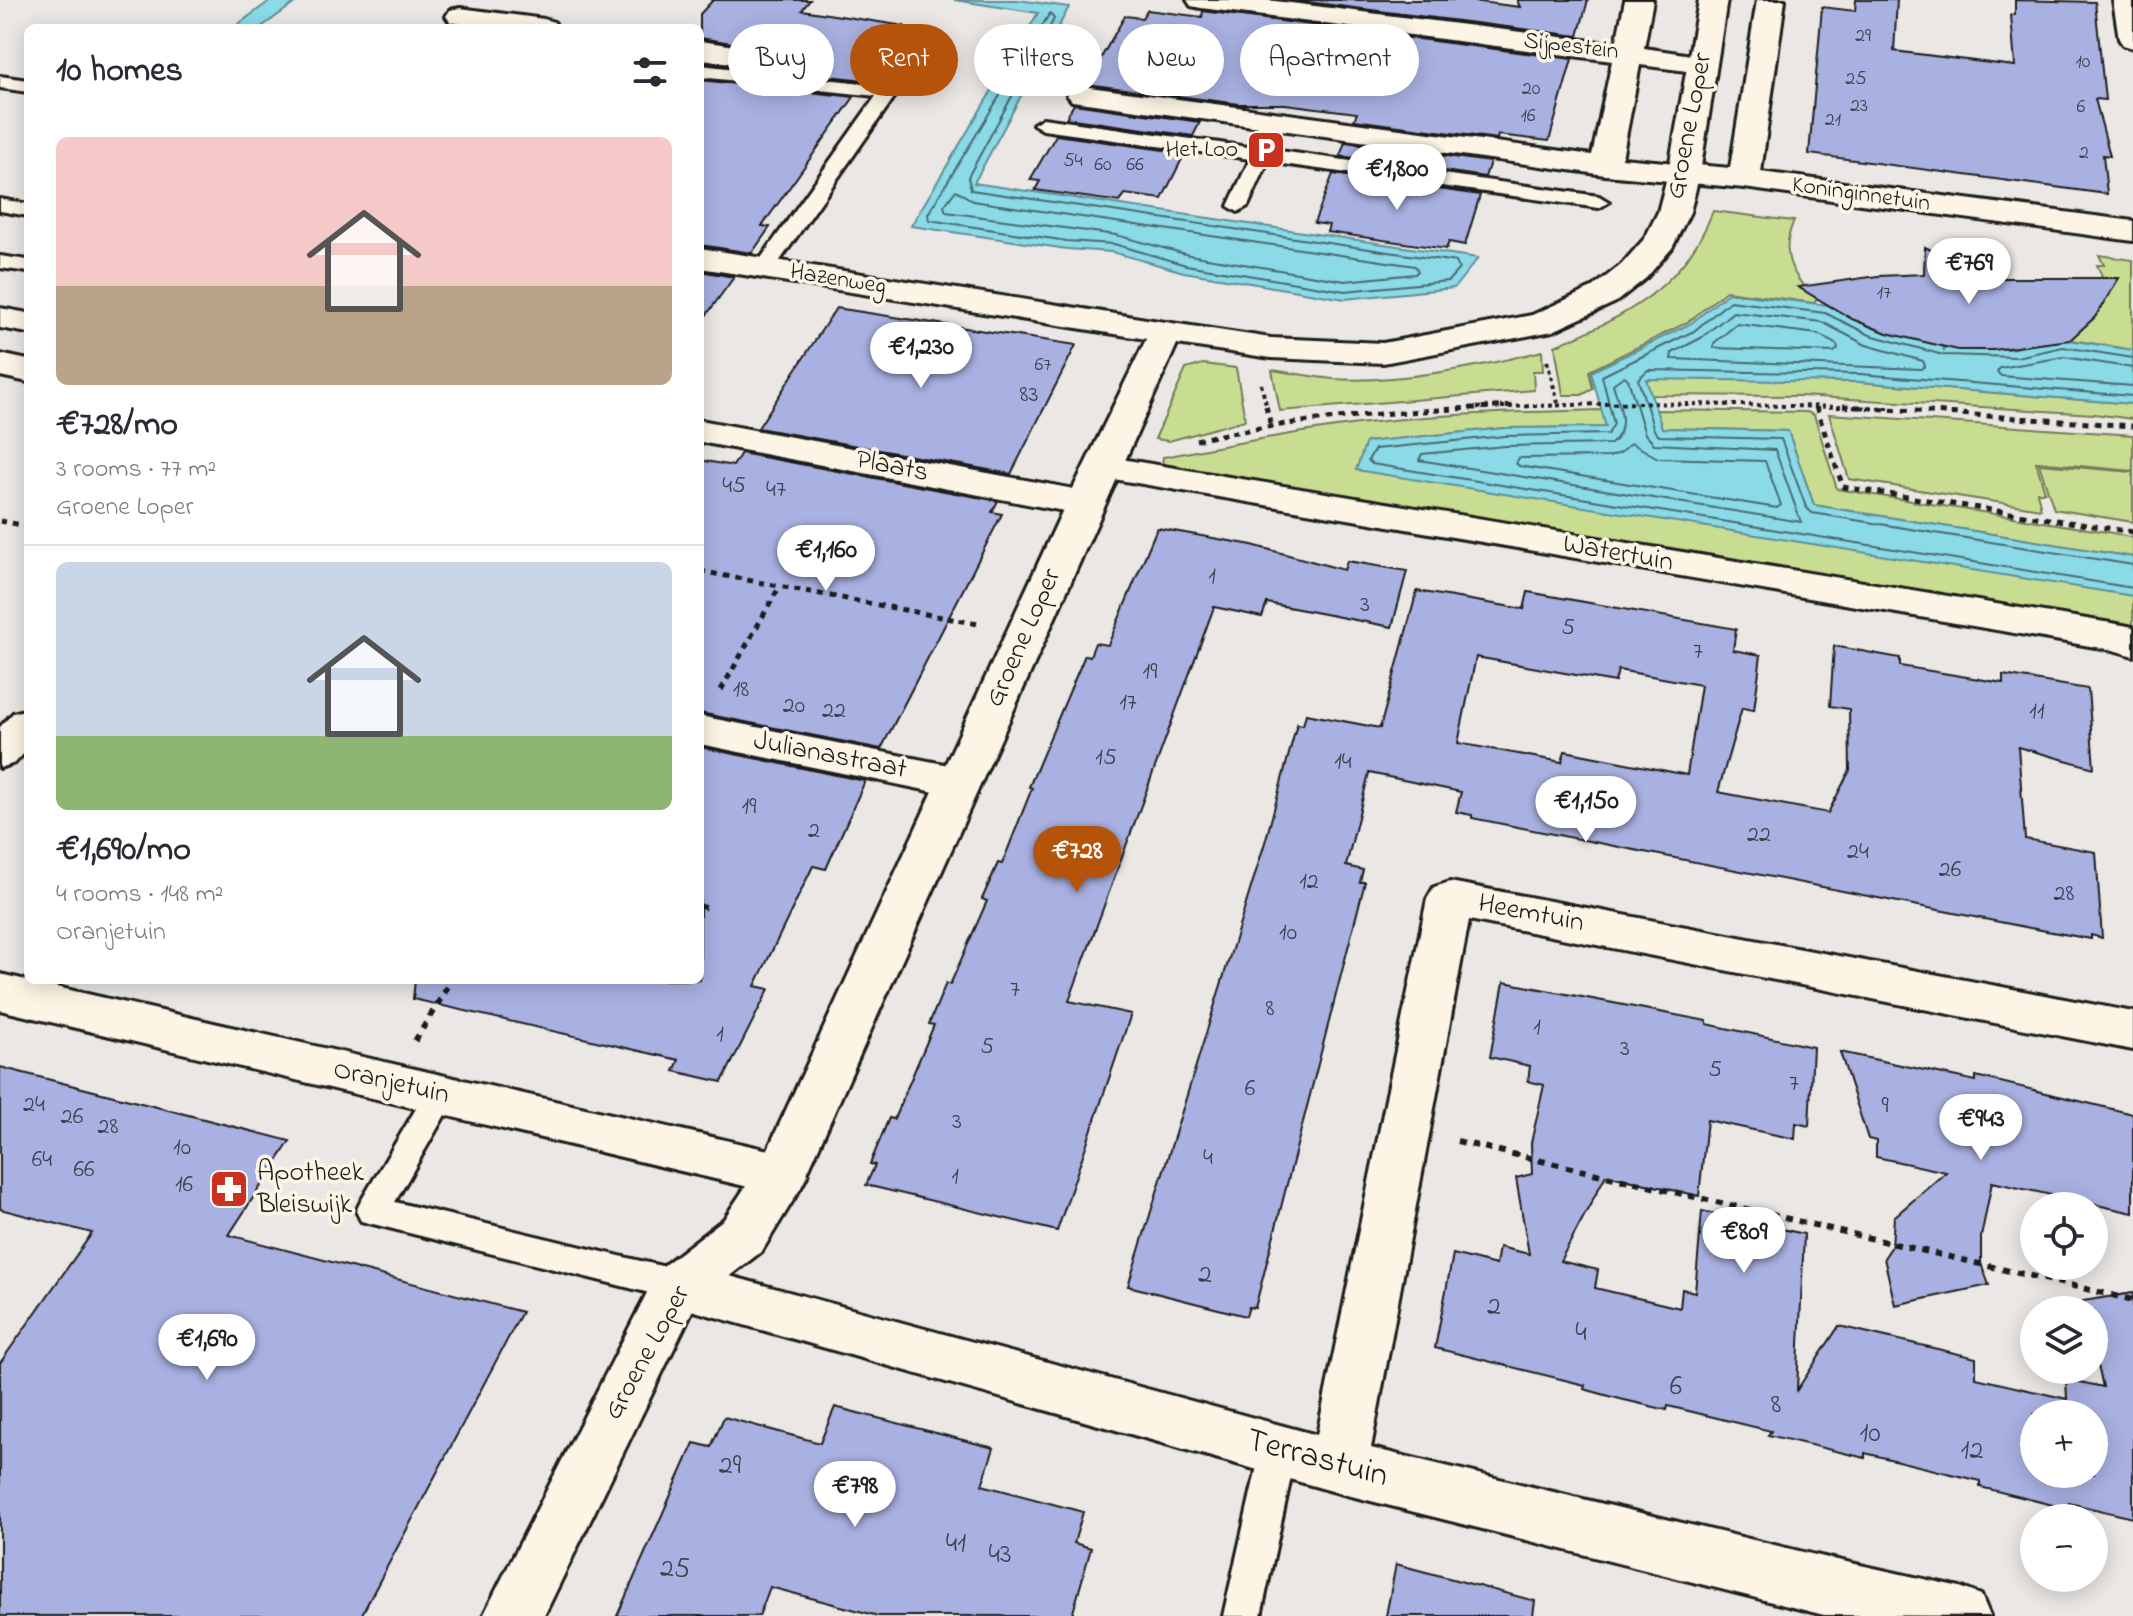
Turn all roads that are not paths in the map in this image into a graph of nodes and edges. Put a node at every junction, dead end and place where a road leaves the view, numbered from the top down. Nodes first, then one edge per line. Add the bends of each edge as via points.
1 (1201, 0) edge
2 (1639, 0) edge
3 (1713, 0) edge
4 (1771, 0) edge
5 (2127, 0) edge
6 (460, 15) edge
7 (518, 24) edge
8 (2133, 39) edge
9 (704, 51) edge
10 (728, 54) edge
11 (1628, 55) junction
12 (1702, 64) junction
13 (704, 71) edge
14 (0, 82) edge
15 (24, 85) edge
16 (1090, 96) edge
17 (1277, 121) junction
18 (1043, 124) dead end
19 (1262, 155) junction
20 (1605, 166) junction
21 (1684, 173) junction
22 (1744, 179) junction
23 (1599, 202) dead end
24 (0, 205) edge
25 (1238, 206) dead end
26 (24, 209) edge
27 (2133, 231) edge
28 (704, 259) edge
29 (0, 262) edge
30 (24, 265) edge
31 (765, 268) junction
32 (0, 318) edge
33 (24, 322) edge
34 (1165, 332) junction
35 (0, 365) edge
36 (24, 370) edge
37 (704, 432) edge
38 (1094, 485) junction
39 (2133, 643) edge
40 (707, 716) edge
41 (24, 727) edge
42 (0, 753) edge
43 (959, 782) junction
44 (0, 992) edge
45 (2133, 1031) edge
46 (441, 1094) junction
47 (782, 1174) junction
48 (678, 1285) junction
49 (1279, 1449) junction
50 (1339, 1467) junction
51 (1823, 1601) edge
52 (513, 1616) edge
53 (1242, 1616) edge
54 (1960, 1616) edge

1 - 11 street, Sijpestein
2 - 11 street
3 - 12 street, Groene Loper
4 - 22 street, Groene Loper
5 - 8 street
6 - 7 street
9 - 10 street
11 - 12 street, Sijpestein
11 - 20 street
12 - 21 street, Groene Loper
13 - 31 lane via 889,92
14 - 15 lane
16 - 17 street
17 - 19 lane
17 - 20 street
18 - 19 lane
19 - 23 lane
19 - 25 lane
20 - 21 street
21 - 22 street, Koninginnetuin
21 - 34 street, Groene Loper via 1660,241 1634,271 1604,295 1541,324 1383,353 1271,348
22 - 27 street, Koninginnetuin
24 - 26 lane
28 - 31 street, Hazenweg
29 - 30 lane
31 - 34 street, Hazenweg
32 - 33 street
34 - 38 street, Groene Loper
35 - 36 street
37 - 38 street, Plaats
38 - 39 street, Watertuin
38 - 43 street, Groene Loper
40 - 43 street, Julianastraat
41 - 42 street
43 - 47 street, Groene Loper
44 - 46 street, Oranjetuin
45 - 50 street, Heemtuin via 1450,899
46 - 47 street, Oranjetuin
46 - 48 lane via 373,1211
47 - 48 street, Groene Loper via 743,1235
48 - 49 street, Terrastuin
48 - 52 street, Groene Loper
49 - 50 street, Terrastuin
49 - 53 lane
50 - 51 street, Terrastuin
51 - 54 street, Terrastuin

